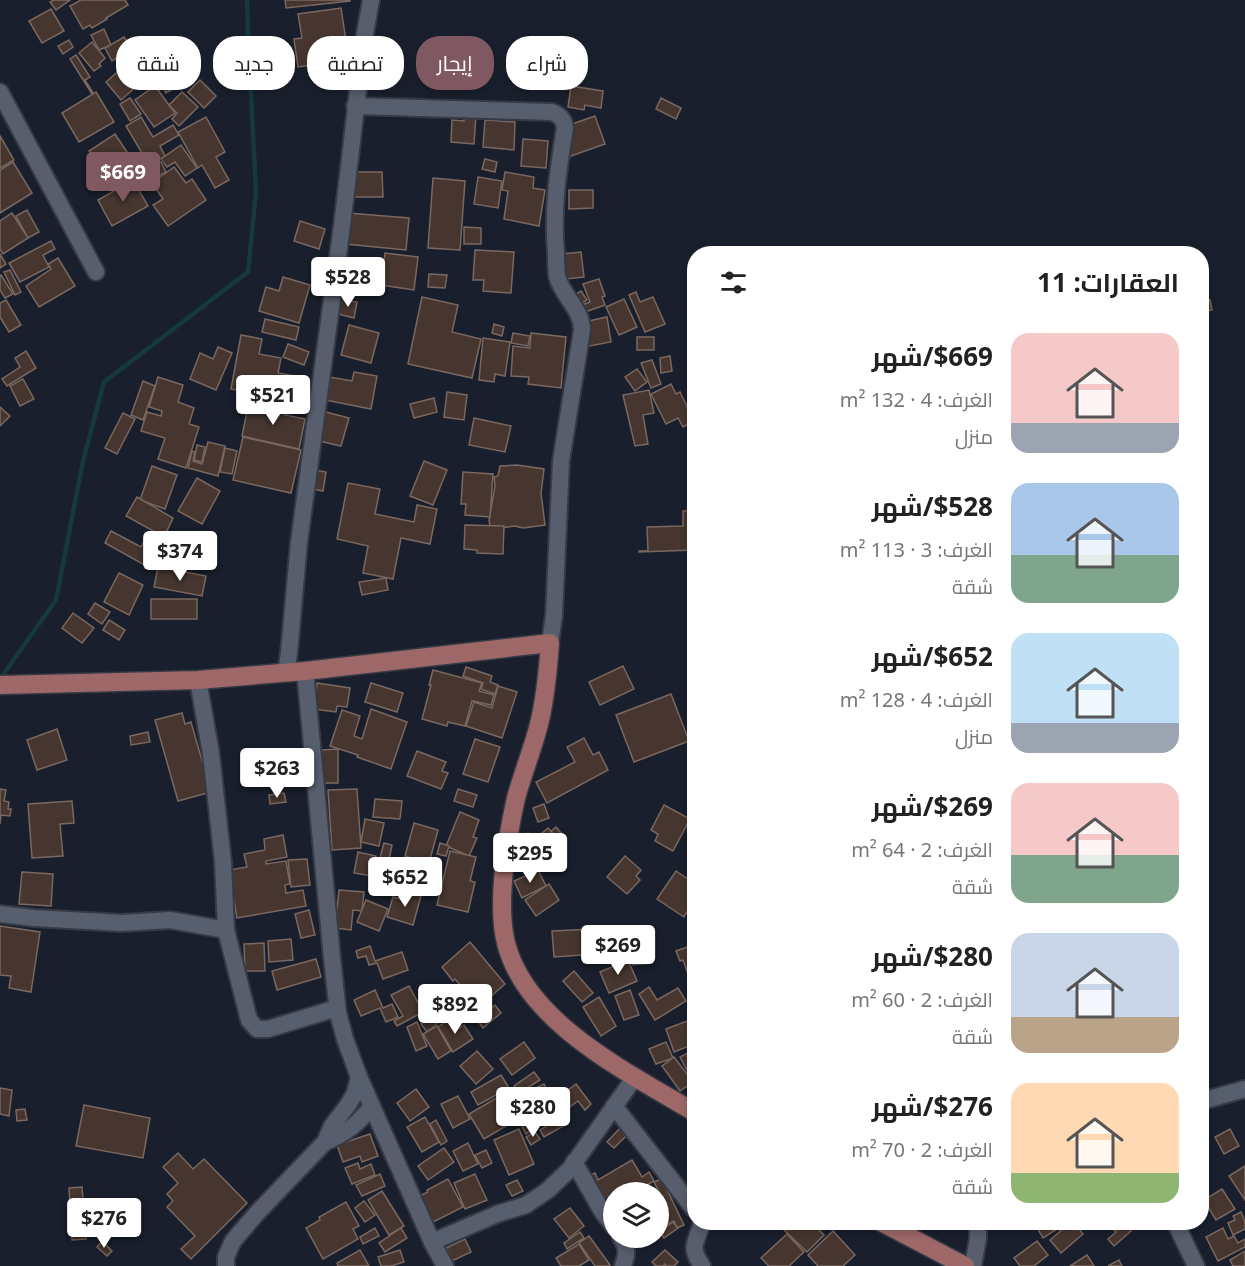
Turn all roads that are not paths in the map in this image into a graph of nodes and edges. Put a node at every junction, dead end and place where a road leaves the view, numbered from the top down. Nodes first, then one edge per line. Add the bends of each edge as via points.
1 (371, 0) edge
2 (0, 92) edge
3 (356, 106) junction
4 (96, 272) dead end
5 (550, 643) junction
6 (305, 671) junction
7 (286, 673) junction
8 (198, 680) junction
9 (6, 685) edge
10 (0, 914) edge
11 (226, 930) junction
12 (337, 1008) junction
13 (359, 1077) junction
14 (635, 1077) junction
15 (1245, 1089) edge
16 (1209, 1099) edge
17 (372, 1106) junction
18 (614, 1106) junction
19 (687, 1108) edge
20 (325, 1142) junction
21 (574, 1162) junction
22 (687, 1200) edge
23 (603, 1212) edge
24 (698, 1230) edge
25 (896, 1230) edge
26 (978, 1230) edge
27 (1178, 1230) edge
28 (432, 1242) junction
29 (627, 1248) edge
30 (226, 1266) edge
31 (445, 1266) edge
32 (622, 1266) edge
33 (702, 1266) edge
34 (965, 1266) edge
35 (973, 1266) edge
36 (1196, 1266) edge

1 - 3 street
2 - 4 street
3 - 5 street via 552,112 565,123 556,182 557,276 582,320 582,330 561,461
3 - 7 street via 299,542
5 - 6 main road
5 - 14 main road via 540,721 516,797 503,878 506,943 527,988 552,1017
6 - 7 main road
6 - 12 street
7 - 8 main road
8 - 9 main road
8 - 11 street via 212,754
10 - 11 street via 99,922 170,920
11 - 12 street via 249,1020 257,1029
12 - 13 street
13 - 17 street
13 - 20 street via 355,1093
14 - 18 street
14 - 19 main road
15 - 16 street
17 - 20 street via 350,1130
17 - 28 street
18 - 21 street
18 - 22 street
20 - 30 street via 233,1241
21 - 23 street
21 - 28 street via 548,1190 525,1205
24 - 33 street via 694,1254
25 - 34 main road
26 - 35 street
27 - 36 street
28 - 31 street
29 - 32 street

